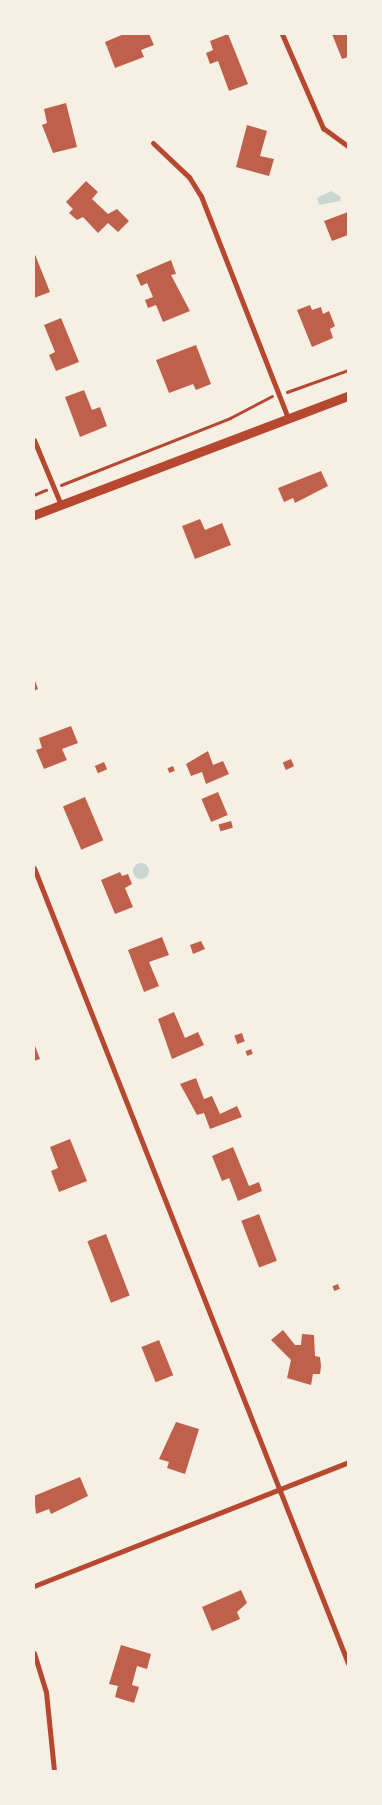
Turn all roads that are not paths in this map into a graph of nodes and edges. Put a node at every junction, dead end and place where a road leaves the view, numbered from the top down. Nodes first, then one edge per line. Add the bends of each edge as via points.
1 (282, 34) edge
2 (153, 143) dead end
3 (348, 146) edge
4 (348, 396) edge
5 (288, 418) junction
6 (34, 440) edge
7 (61, 505) junction
8 (34, 515) edge
9 (34, 868) edge
10 (348, 1462) edge
11 (280, 1490) junction
12 (34, 1586) edge
13 (34, 1653) edge
14 (348, 1663) edge
15 (54, 1771) edge

1 - 3 street via 323,128
2 - 5 street via 189,177 201,196
4 - 5 street
5 - 7 street
6 - 7 street
7 - 8 street
9 - 11 street
10 - 11 street
11 - 12 street
11 - 14 street
13 - 15 street via 46,1692

